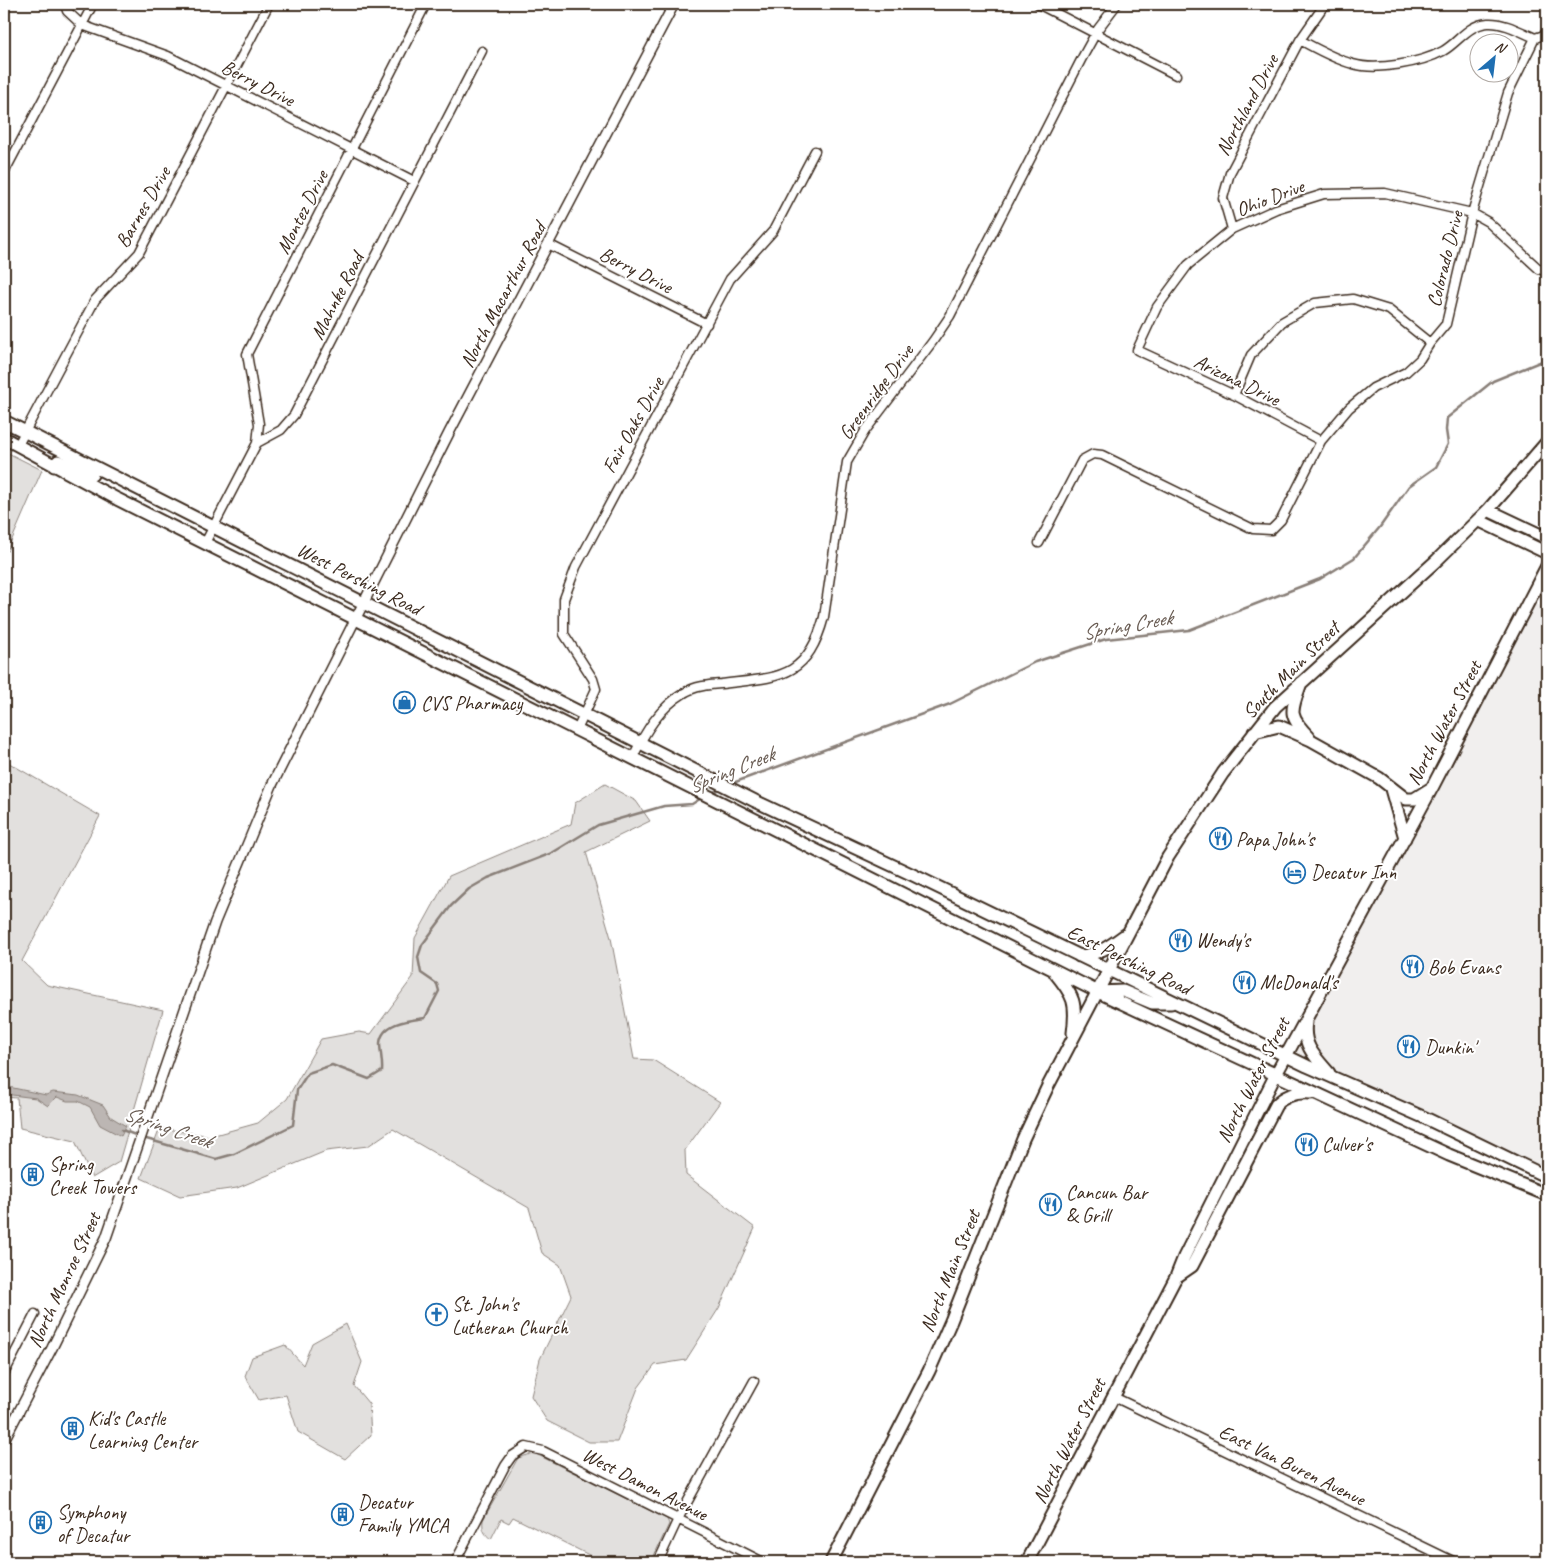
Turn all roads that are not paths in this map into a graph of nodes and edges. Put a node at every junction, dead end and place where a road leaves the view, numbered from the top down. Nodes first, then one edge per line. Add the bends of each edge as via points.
1 (65, 4) edge
2 (93, 4) edge
3 (269, 4) edge
4 (426, 4) edge
5 (674, 4) edge
6 (1038, 4) edge
7 (1117, 4) edge
8 (1325, 4) edge
9 (82, 24) junction
10 (1096, 34) junction
11 (1547, 34) edge
12 (1536, 38) junction
13 (1300, 40) junction
14 (482, 51) dead end
15 (1176, 74) dead end
16 (227, 85) junction
17 (352, 149) junction
18 (815, 151) dead end
19 (4, 173) edge
20 (414, 180) junction
21 (1472, 213) junction
22 (1232, 230) junction
23 (550, 245) junction
24 (1547, 272) edge
25 (707, 324) junction
26 (1430, 343) junction
27 (1137, 350) joint
28 (1234, 395) junction
29 (4, 421) edge
30 (24, 432) junction
31 (4, 438) edge
32 (1321, 441) junction
33 (1547, 442) edge
34 (257, 443) junction
35 (18, 445) junction
36 (54, 466) junction
37 (143, 493) junction
38 (1488, 510) junction
39 (1478, 520) junction
40 (213, 527) junction
41 (1547, 538) edge
42 (205, 543) junction
43 (1039, 543) dead end
44 (1547, 553) edge
45 (1547, 566) edge
46 (363, 602) junction
47 (355, 618) junction
48 (1303, 679) junction
49 (584, 714) junction
50 (577, 730) junction
51 (1254, 732) junction
52 (1312, 740) junction
53 (641, 742) junction
54 (633, 757) junction
55 (697, 772) joint
56 (1433, 786) junction
57 (1391, 789) junction
58 (1405, 838) junction
59 (1128, 933) junction
60 (1078, 956) junction
61 (1053, 970) junction
62 (1108, 971) junction
63 (1098, 992) junction
64 (1176, 1003) junction
65 (1307, 1018) junction
66 (1073, 1038) junction
67 (1286, 1056) junction
68 (1275, 1076) junction
69 (1334, 1078) junction
70 (1314, 1094) junction
71 (148, 1118) joint
72 (1547, 1177) edge
73 (1547, 1195) edge
74 (1176, 1277) junction
75 (35, 1314) dead end
76 (4, 1374) edge
77 (754, 1381) dead end
78 (1114, 1397) junction
79 (4, 1440) edge
80 (678, 1519) junction
81 (455, 1562) edge
82 (658, 1562) edge
83 (762, 1562) edge
84 (831, 1562) edge
85 (1027, 1562) edge
86 (1455, 1562) edge

1 - 9 street via 67,11
2 - 9 street
3 - 16 street, Barnes Drive
4 - 17 street, Montez Drive
5 - 23 street, North Macarthur Road
6 - 10 street
7 - 10 street, Greenridge Drive
8 - 13 street, Northland Drive
9 - 16 street, Berry Drive via 168,56
9 - 19 street
10 - 15 street
10 - 53 street, Greenridge Drive via 1016,183 950,316 865,431 847,462 824,617 809,654 797,668 784,673 697,687 685,692 658,714
11 - 12 street
12 - 13 street via 1508,26 1488,23 1466,30 1444,50 1419,60 1386,66 1355,65
12 - 21 street, Colorado Drive via 1508,93
13 - 22 street, Northland Drive via 1230,173 1223,198
14 - 20 street, Mahnke Road
16 - 17 street, Berry Drive
16 - 30 street, Barnes Drive via 139,254 95,300
17 - 20 street, Berry Drive
17 - 34 street, Montez Drive via 247,354 260,424
18 - 25 street, Fair Oaks Drive via 773,232 730,279
20 - 34 street, Mahnke Road via 294,415 280,430
21 - 22 street, Ohio Drive via 1385,193 1324,194 1276,209
21 - 24 street, Ohio Drive via 1488,222 1539,269
21 - 26 street, Colorado Drive via 1446,324
22 - 27 street, Ohio Drive via 1188,265 1157,307
23 - 25 street, Berry Drive
23 - 46 street, North Macarthur Road
25 - 49 street, Fair Oaks Drive via 619,484 576,568 564,599 564,634 596,689
26 - 28 street via 1389,310 1353,299 1315,303 1282,322 1251,355
26 - 32 street, Colorado Drive via 1406,372 1373,388 1349,408
27 - 28 street, Arizona Drive
28 - 32 street, Arizona Drive
29 - 30 main road, West Pershing Road
30 - 35 street, Barnes Drive
30 - 37 main road, West Pershing Road
31 - 35 main road, West Pershing Road
32 - 43 street, Colorado Drive via 1281,520 1271,530 1253,530 1102,455 1093,454 1082,460
33 - 38 main road, South Main Street
34 - 40 street
35 - 36 main road, West Pershing Road
36 - 37 main road via 58,461 69,464
36 - 42 main road, West Pershing Road
37 - 40 main road, West Pershing Road
38 - 39 main road, South Main Street
38 - 41 main road
39 - 44 main road
39 - 48 main road, South Main Street
40 - 42 street
40 - 46 main road, West Pershing Road
42 - 47 main road, West Pershing Road
45 - 56 main road, North Water Street
46 - 47 street, North Macarthur Road
46 - 49 main road, West Pershing Road
47 - 50 main road, West Pershing Road
47 - 71 street, North Macarthur Road via 288,751 236,869
48 - 51 main road, South Main Street
48 - 52 main road via 1292,707 1292,717
49 - 50 street, Fair Oaks Drive
49 - 53 main road, West Pershing Road
50 - 54 main road, West Pershing Road
51 - 52 main road via 1279,726
51 - 59 main road, South Main Street via 1168,857
52 - 57 main road via 1357,764
53 - 54 street, Greenridge Drive
53 - 55 main road, West Pershing Road
54 - 61 main road, West Pershing Road
55 - 60 main road, East Pershing Road
56 - 57 main road via 1414,799 1406,799
56 - 58 main road, North Water Street
57 - 58 main road
58 - 65 main road, North Water Street
59 - 60 main road via 1102,952
59 - 62 main road, South Main Street
60 - 62 main road, East Pershing Road
61 - 63 main road, West Pershing Road
61 - 66 main road via 1074,998
62 - 63 main road, South Main Street
62 - 64 main road, East Pershing Road
63 - 64 main road via 1122,991 1152,1003
63 - 66 main road, North Main Street
63 - 68 main road, West Pershing Road
64 - 67 main road, East Pershing Road
65 - 67 main road, North Water Street
65 - 69 main road via 1304,1032 1307,1046
66 - 84 main road, North Main Street via 1021,1144 929,1371
67 - 68 main road, North Water Street
67 - 69 main road, East Pershing Road
68 - 70 main road, West Pershing Road
68 - 74 main road, North Water Street
69 - 72 main road, East Pershing Road
70 - 73 main road, West Pershing Road
70 - 74 main road via 1291,1095 1276,1105 1192,1266
71 - 79 street, North Monroe Street via 92,1270
74 - 78 main road, North Water Street
75 - 76 street
77 - 80 street
78 - 85 main road, North Water Street
78 - 86 street, East Van Buren Avenue
80 - 81 street, West Damon Avenue via 543,1451 526,1447 512,1456
80 - 82 street
80 - 83 street, West Damon Avenue

